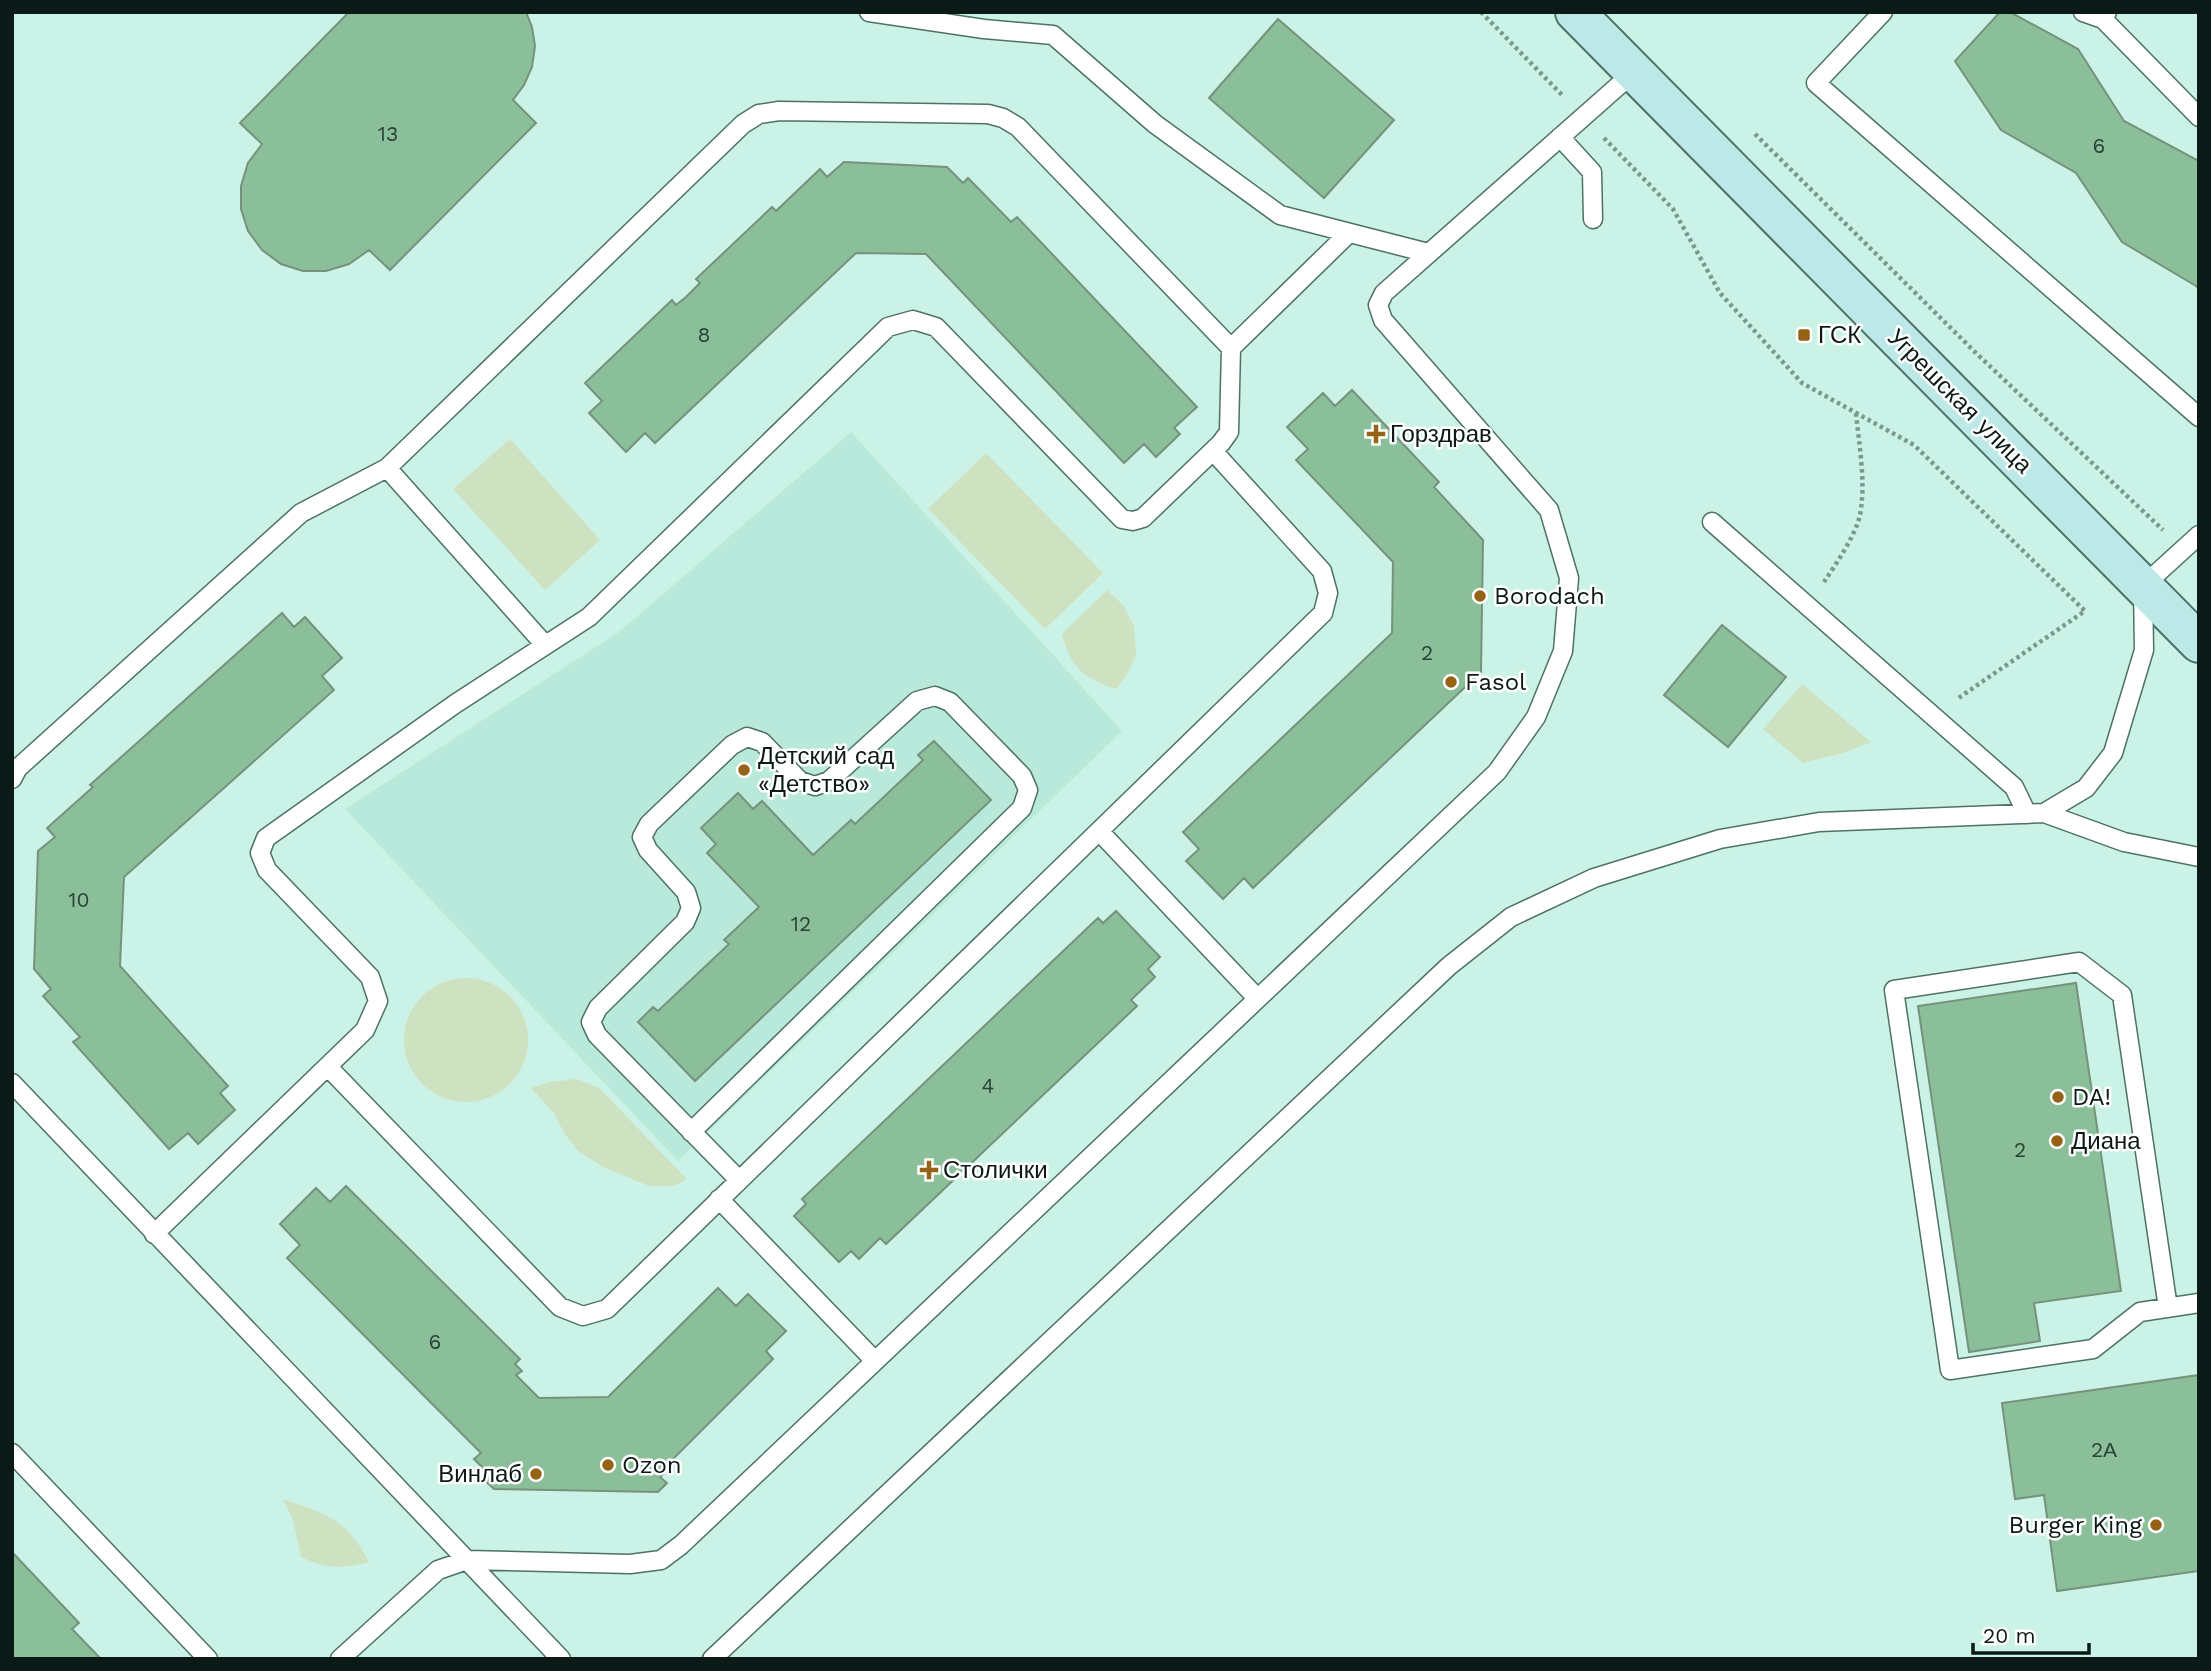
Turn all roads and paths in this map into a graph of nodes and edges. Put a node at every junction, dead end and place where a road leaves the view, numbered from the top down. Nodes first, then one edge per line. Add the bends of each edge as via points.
1 (869, 12) edge
2 (1481, 12) edge
3 (1575, 12) edge
4 (1883, 12) edge
5 (2083, 12) edge
6 (2105, 16) edge
7 (1634, 72) junction
8 (1583, 117) junction
9 (2199, 117) edge
10 (1751, 130) dead end
11 (1560, 137) junction
12 (1593, 219) dead end
13 (1349, 233) junction
14 (1428, 254) junction
15 (1231, 348) junction
16 (1856, 413) junction
17 (2199, 417) edge
18 (1213, 451) junction
19 (387, 468) junction
20 (1712, 522) dead end
21 (2199, 535) edge
22 (2184, 548) junction
23 (2143, 586) junction
24 (1808, 606) junction
25 (2198, 641) edge
26 (545, 645) junction
27 (1933, 716) junction
28 (12, 779) edge
29 (2035, 813) junction
30 (1099, 831) junction
31 (2199, 858) edge
32 (1258, 998) junction
33 (328, 1067) junction
34 (12, 1083) edge
35 (691, 1132) junction
36 (739, 1180) junction
37 (719, 1199) junction
38 (154, 1234) junction
39 (2199, 1303) edge
40 (2168, 1308) junction
41 (875, 1361) junction
42 (12, 1453) edge
43 (467, 1560) junction
44 (208, 1659) edge
45 (341, 1659) edge
46 (561, 1659) edge
47 (712, 1659) edge

1 - 13 lane via 1053,35 1155,124 1280,215
2 - 8 path
3 - 7 main road, Угрешская улица
4 - 17 lane via 1816,83
5 - 6 lane
6 - 9 lane
7 - 8 lane
7 - 23 main road, Угрешская улица
8 - 11 lane
8 - 16 path via 1673,209 1720,293 1802,383
10 - 22 path via 1977,354
11 - 12 lane via 1592,172
11 - 14 lane
13 - 14 lane
13 - 15 lane
14 - 32 lane via 1384,293 1378,305 1383,320 1549,510 1569,578 1563,651 1536,717 1497,772
15 - 18 lane via 1228,432
15 - 19 lane via 1018,127 1003,118 988,114 779,111 759,114 743,124
16 - 24 path via 1862,482 1859,519
16 - 27 path via 1914,445 2085,611
18 - 26 lane via 1143,518 1122,519 936,327 913,320 888,327 589,617
18 - 30 lane via 1322,571 1328,593 1323,613
19 - 26 lane
19 - 28 lane via 301,513 18,768
20 - 24 lane
21 - 22 lane
22 - 23 lane
23 - 25 main road, Угрешская улица
23 - 29 lane via 2144,650 2113,753 2086,788
24 - 27 lane
26 - 33 lane via 266,838 260,853 267,870 370,977 378,1001 365,1030
27 - 29 lane via 2014,787
29 - 31 lane via 2124,842
29 - 47 lane via 1819,822 1720,839 1594,878 1511,917 1450,966
30 - 32 lane
30 - 36 lane
32 - 41 lane
33 - 37 lane via 560,1307 583,1316 607,1309
33 - 38 lane
34 - 38 lane
35 - 35 lane via 597,1035 591,1022 598,1008 685,922 691,908 686,892 648,850 642,837 649,824 732,745 747,737 762,742 800,781 815,786 829,781 917,701 934,696 950,702 1022,776 1028,790 1022,808
35 - 36 lane
36 - 37 lane
37 - 41 lane
38 - 43 lane
39 - 40 lane
40 - 40 lane via 2140,1312 2093,1349 1950,1370 1894,990 2078,962 2122,995
41 - 43 lane via 661,1560 630,1564
42 - 44 lane
43 - 45 lane via 438,1570
43 - 46 lane

